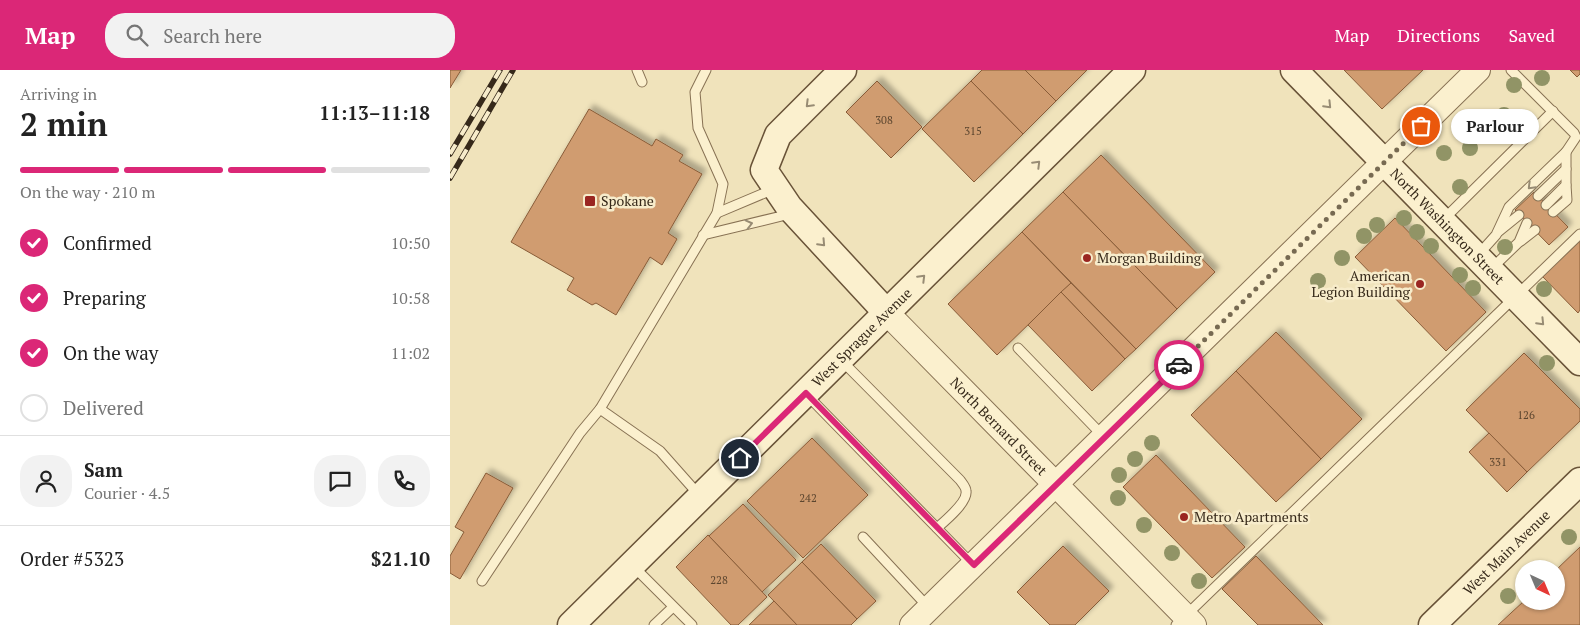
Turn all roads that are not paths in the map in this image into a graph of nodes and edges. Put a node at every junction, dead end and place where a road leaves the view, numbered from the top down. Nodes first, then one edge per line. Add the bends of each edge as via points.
1 (637, 70) edge
2 (706, 70) edge
3 (843, 70) edge
4 (1132, 70) edge
5 (1294, 70) edge
6 (1478, 70) edge
7 (1512, 70) edge
8 (642, 82) dead end
9 (1553, 111) junction
10 (1566, 152) junction
11 (1384, 162) junction
12 (1566, 169) junction
13 (1566, 186) junction
14 (1538, 196) dead end
15 (787, 203) junction
16 (1546, 205) dead end
17 (1553, 212) dead end
18 (717, 214) junction
19 (1519, 215) dead end
20 (1442, 221) junction
21 (1527, 223) dead end
22 (1535, 230) dead end
23 (1497, 232) junction
24 (1580, 234) edge
25 (703, 235) junction
26 (1519, 242) junction
27 (1483, 263) junction
28 (1516, 296) junction
29 (887, 313) junction
30 (1018, 348) dead end
31 (840, 359) junction
32 (1580, 362) edge
33 (806, 393) junction
34 (600, 409) junction
35 (1105, 438) junction
36 (1580, 481) edge
37 (1056, 485) junction
38 (700, 497) junction
39 (937, 528) junction
40 (862, 537) dead end
41 (632, 565) junction
42 (974, 565) junction
43 (482, 581) dead end
44 (673, 606) junction
45 (930, 608) junction
46 (1185, 622) edge
47 (570, 625) edge
48 (654, 625) edge
49 (692, 625) edge
50 (912, 625) edge
51 (1432, 625) edge

1 - 8 lane
2 - 18 lane via 695,92 698,128 723,184
3 -> 15 main road via 778,135 764,170
29 -> 4 main road, West Sprague Avenue
5 -> 11 main road, North Washington Street
6 - 11 street
7 - 9 lane
9 - 10 lane via 1576,137
9 - 20 lane
10 - 12 lane
10 -> 23 lane via 1510,208
11 - 20 main road, North Washington Street
11 - 35 street
12 - 13 lane
12 - 14 lane
13 - 16 lane
13 - 17 lane via 1567,200
15 - 18 lane
25 -> 15 lane
15 -> 29 main road
18 - 25 lane
19 - 23 lane
20 - 27 main road, North Washington Street
21 - 26 lane
22 - 26 lane
23 - 27 lane
24 - 28 lane
25 - 34 lane
26 - 27 lane
27 - 28 main road, North Washington Street
28 -> 32 main road, North Washington Street
28 - 46 lane
29 - 31 main road, West Sprague Avenue
29 - 37 street, North Bernard Street
30 - 35 lane
31 - 33 main road, West Sprague Avenue
31 - 39 lane via 966,488 962,503
33 - 38 main road, West Sprague Avenue
33 - 39 lane
34 - 38 lane via 660,451
34 - 43 lane via 580,433
35 - 37 street
36 - 51 main road, West Main Avenue
37 - 42 street
37 - 46 street, North Bernard Street
38 - 41 main road, West Sprague Avenue
39 - 42 lane
40 - 45 lane
41 - 44 lane
41 - 47 main road, West Sprague Avenue
42 - 45 street
44 - 48 lane
44 - 49 lane
45 - 50 street

